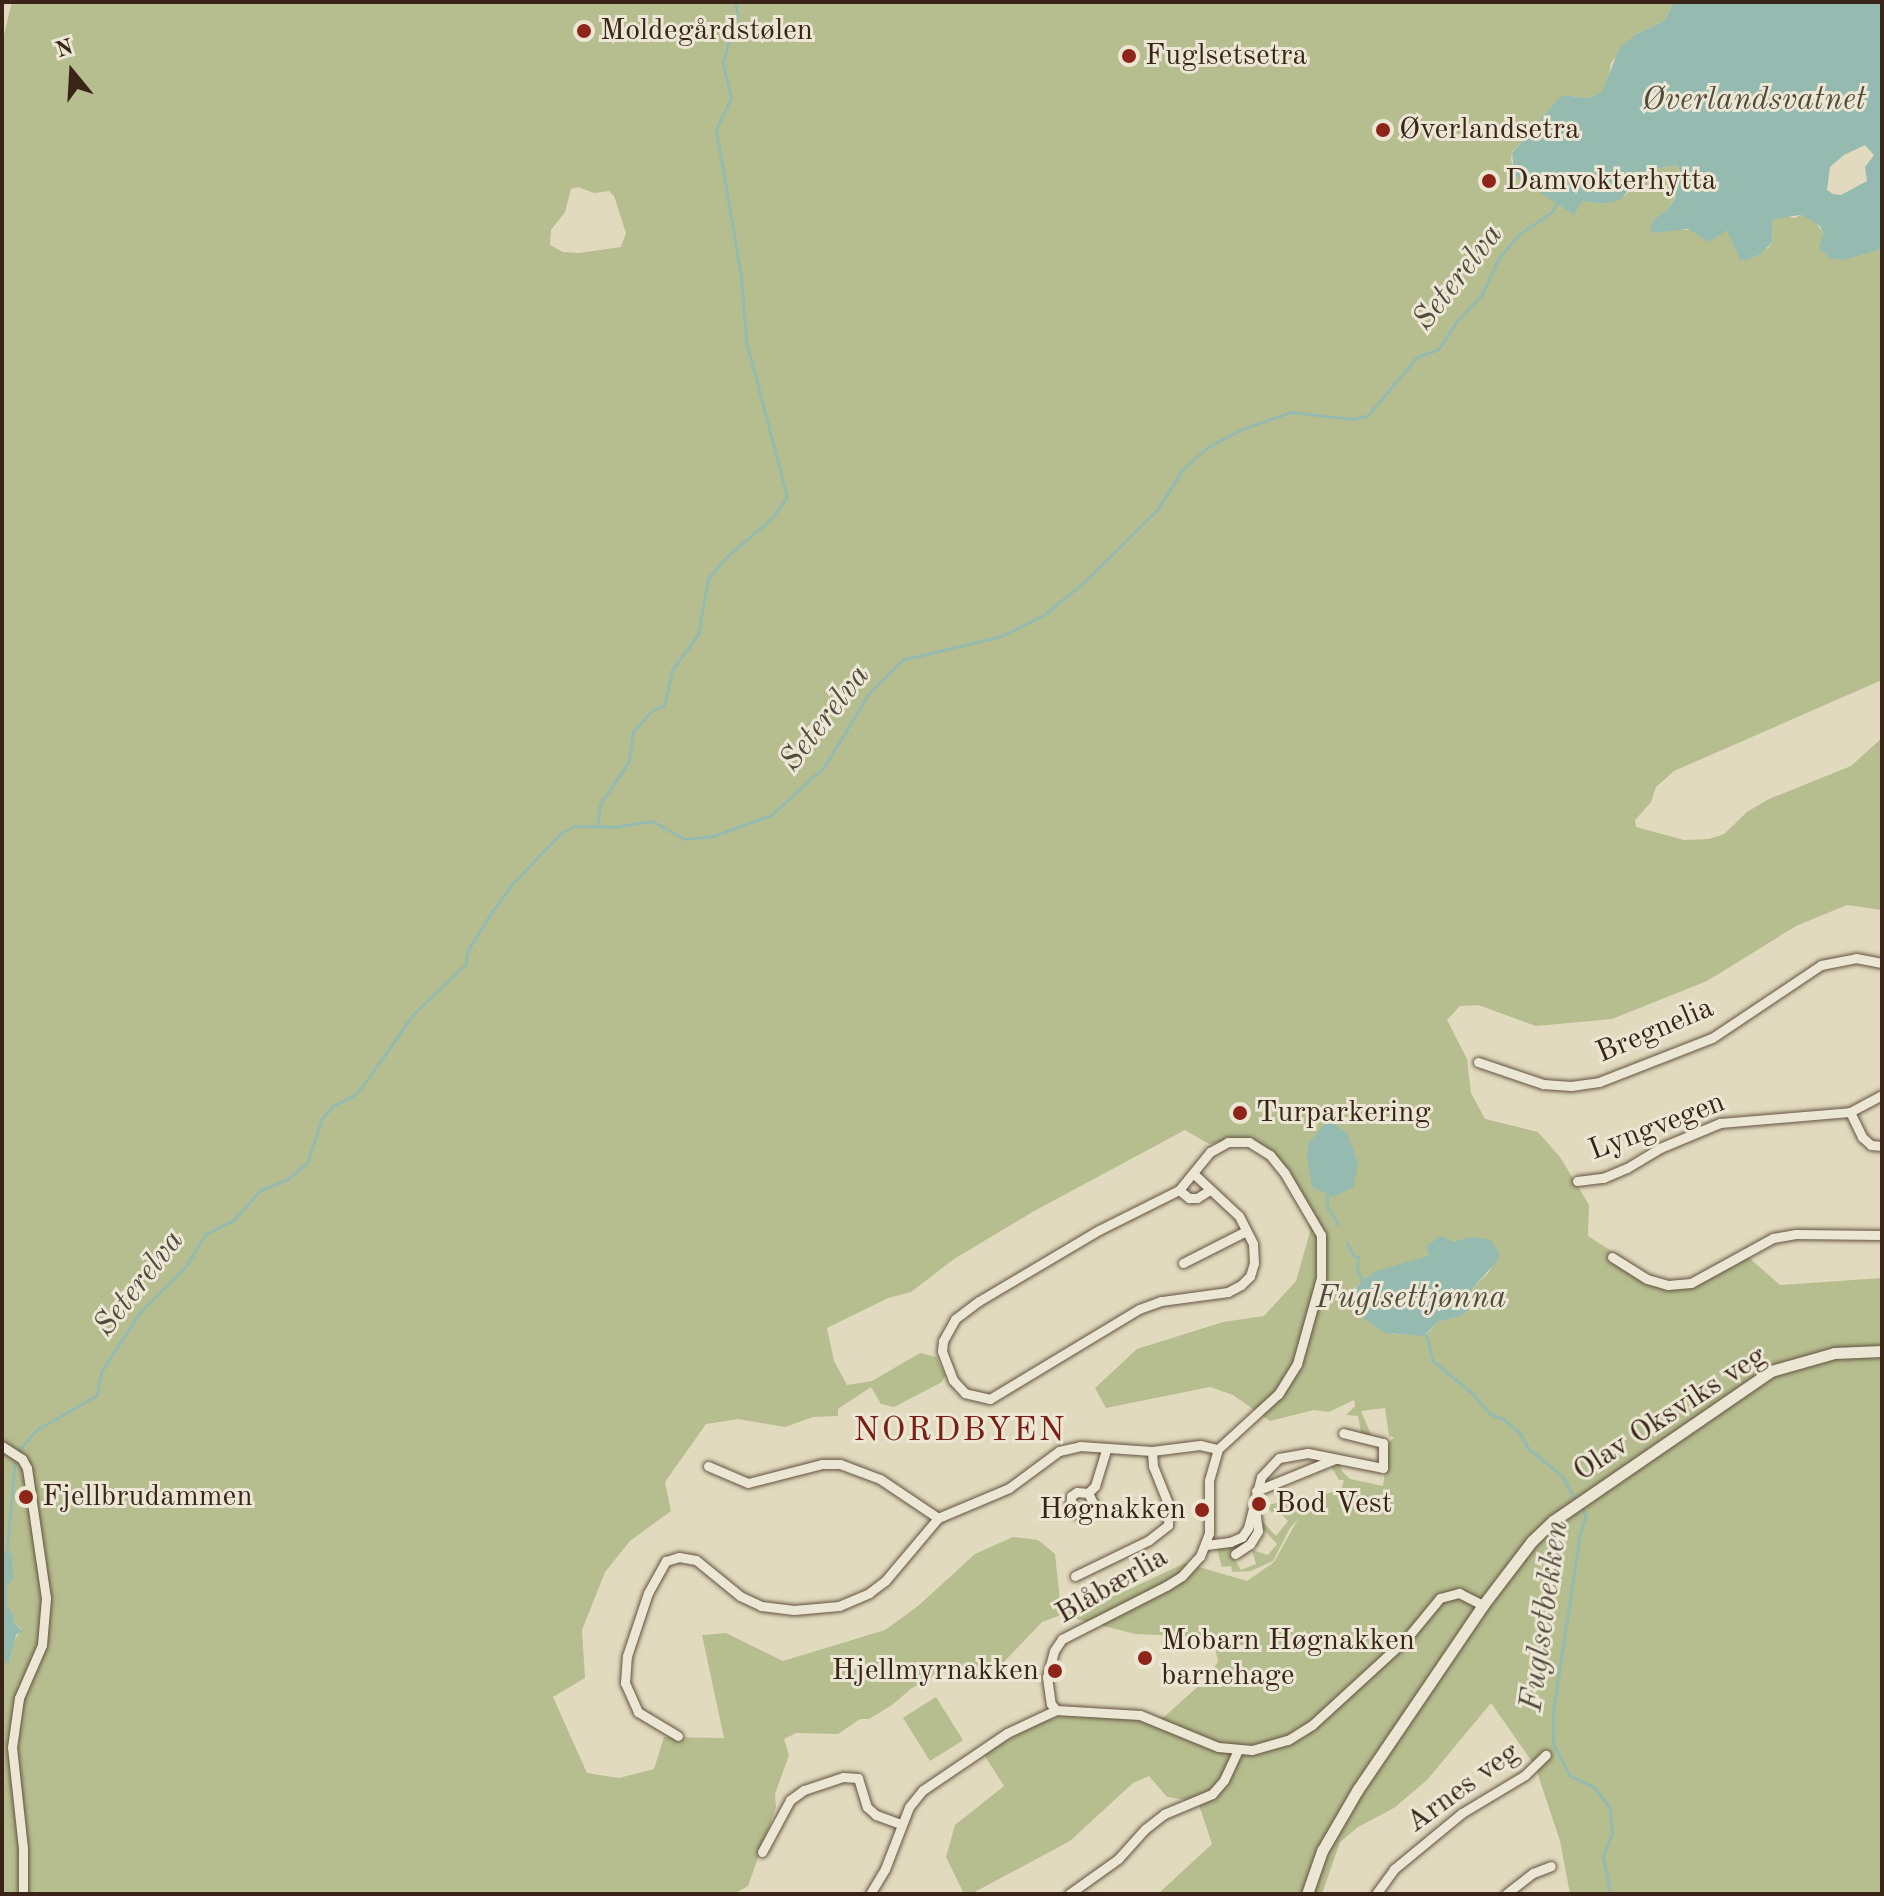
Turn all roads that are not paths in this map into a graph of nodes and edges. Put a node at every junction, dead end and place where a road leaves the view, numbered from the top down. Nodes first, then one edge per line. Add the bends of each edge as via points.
1 (1882, 963) edge
2 (1478, 1062) dead end
3 (1882, 1095) edge
4 (1850, 1112) junction
5 (1882, 1146) edge
6 (1195, 1175) junction
7 (1577, 1181) dead end
8 (1179, 1190) junction
9 (1210, 1190) junction
10 (1246, 1231) junction
11 (1882, 1235) edge
12 (1612, 1257) dead end
13 (1183, 1263) dead end
14 (1882, 1351) edge
15 (1343, 1433) dead end
16 (4, 1446) edge
17 (1106, 1449) junction
18 (1218, 1449) junction
19 (1152, 1451) junction
20 (1335, 1459) junction
21 (708, 1466) dead end
22 (1088, 1493) dead end
23 (1255, 1496) junction
24 (938, 1518) junction
25 (1206, 1545) junction
26 (1235, 1554) dead end
27 (1075, 1576) dead end
28 (1483, 1605) junction
29 (1056, 1710) junction
30 (678, 1736) dead end
31 (1238, 1750) junction
32 (1546, 1755) dead end
33 (901, 1824) junction
34 (762, 1852) dead end
35 (1551, 1866) dead end
36 (23, 1894) edge
37 (870, 1894) edge
38 (1069, 1894) edge
39 (1307, 1894) edge
40 (1376, 1894) edge
41 (1506, 1894) edge

1 - 2 street, Bregnelia via 1856,958 1821,965 1712,1038 1599,1082 1543,1084
3 - 4 street, Lyngvegen
4 - 5 street via 1862,1137
4 - 7 street, Lyngvegen via 1720,1123 1603,1178
6 - 8 street
6 - 9 street
6 - 18 street via 1210,1152 1228,1142 1260,1147 1284,1172 1322,1240 1321,1278 1297,1364 1278,1394
8 - 9 street via 1197,1198
8 - 10 street via 1052,1256 955,1319 946,1330 942,1351 953,1380 965,1393 990,1399 1139,1309 1228,1292 1250,1276 1254,1263
9 - 10 street via 1230,1205
10 - 13 street
11 - 12 street via 1773,1238 1691,1283 1668,1285 1647,1279
14 - 28 street, Olav Oksviks veg via 1834,1353 1762,1377 1553,1521
15 - 20 street via 1383,1443 1383,1468
16 - 36 street via 27,1468 46,1611 42,1645 15,1721 12,1758
17 - 19 street
17 - 22 street via 1101,1474
17 - 24 street via 1080,1446 1059,1451 1009,1488
18 - 19 street via 1193,1445
18 - 25 street, Blåbærlia via 1210,1472
19 - 27 street via 1169,1506 1168,1525 1140,1545
20 - 23 street
20 - 23 street via 1308,1453 1279,1458 1267,1467
21 - 24 street via 748,1483 840,1464 880,1479
23 - 25 street via 1242,1537
23 - 26 street via 1258,1531
24 - 30 street via 885,1581 839,1606 761,1606 696,1560 679,1557 661,1565 627,1656 625,1683 638,1712
25 - 29 street, Blåbærlia via 1182,1576 1062,1639 1047,1677 1047,1695
28 - 31 street via 1459,1593 1440,1598 1407,1638 1312,1725 1288,1740
28 - 39 street, Olav Oksviks veg via 1339,1819
29 - 31 street via 1140,1715
29 - 33 street via 1007,1733 937,1778
31 - 38 street via 1212,1794 1164,1814 1118,1859
32 - 40 street, Arnes veg via 1525,1775 1462,1813 1394,1869
33 - 34 street via 876,1815 867,1807 858,1778 843,1777 796,1795
33 - 37 street
35 - 41 street

